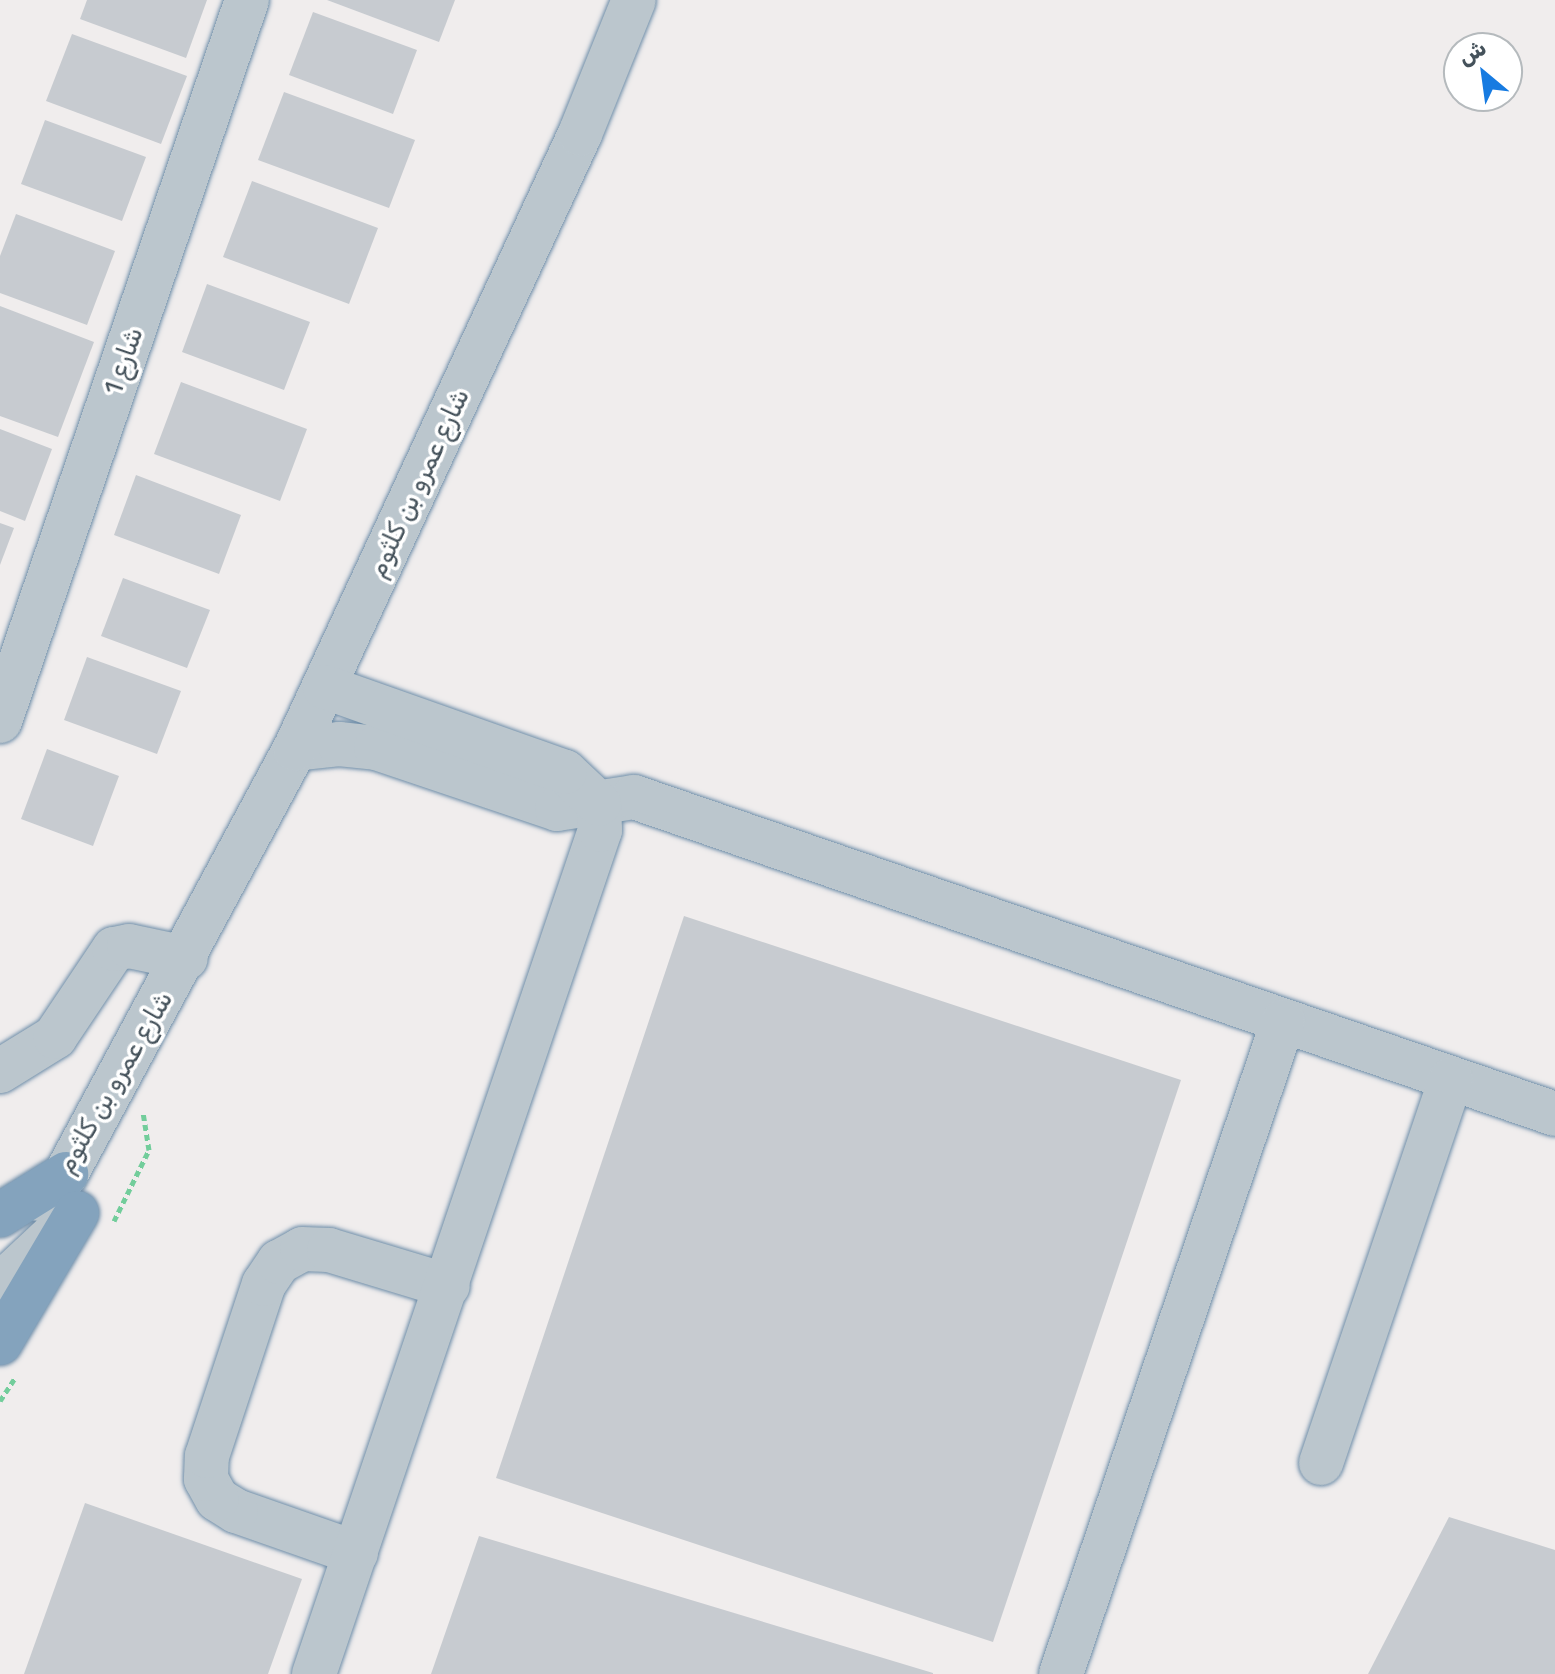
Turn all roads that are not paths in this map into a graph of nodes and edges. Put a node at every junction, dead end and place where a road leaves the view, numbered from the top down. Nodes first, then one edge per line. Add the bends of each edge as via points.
1 (247, 0) edge
2 (634, 0) edge
3 (325, 687) junction
4 (0, 721) edge
5 (295, 749) junction
6 (599, 804) junction
7 (186, 958) junction
8 (1283, 1022) junction
9 (0, 1071) edge
10 (1451, 1079) junction
11 (1555, 1114) edge
12 (71, 1193) junction
13 (0, 1215) edge
14 (0, 1231) edge
15 (0, 1285) edge
16 (448, 1286) junction
17 (0, 1343) edge
18 (1321, 1463) dead end
19 (356, 1553) junction
20 (314, 1674) edge
21 (1061, 1674) edge

1 - 4 street, شارع 1
2 - 3 street, شارع عمرو بن كلثوم via 580,134
3 - 5 street, شارع عمرو بن كلثوم
3 - 6 street via 565,772
5 - 6 street via 339,744 376,748 547,807
5 - 7 street, شارع عمرو بن كلثوم
6 - 8 street via 634,797
6 - 16 street via 594,858
7 - 9 street via 129,946 114,949 55,1037
7 - 12 street, شارع عمرو بن كلثوم via 123,1063
8 - 10 street
8 - 21 street
10 - 11 street
10 - 18 street
12 - 13 highway
12 - 14 street, شارع عمرو بن كلثوم
12 - 15 street, شارع عمرو بن كلثوم
12 - 17 highway
16 - 19 street
16 - 19 street via 329,1250 302,1249 279,1262 264,1284 207,1456 206,1479 217,1499 236,1511
19 - 20 street

